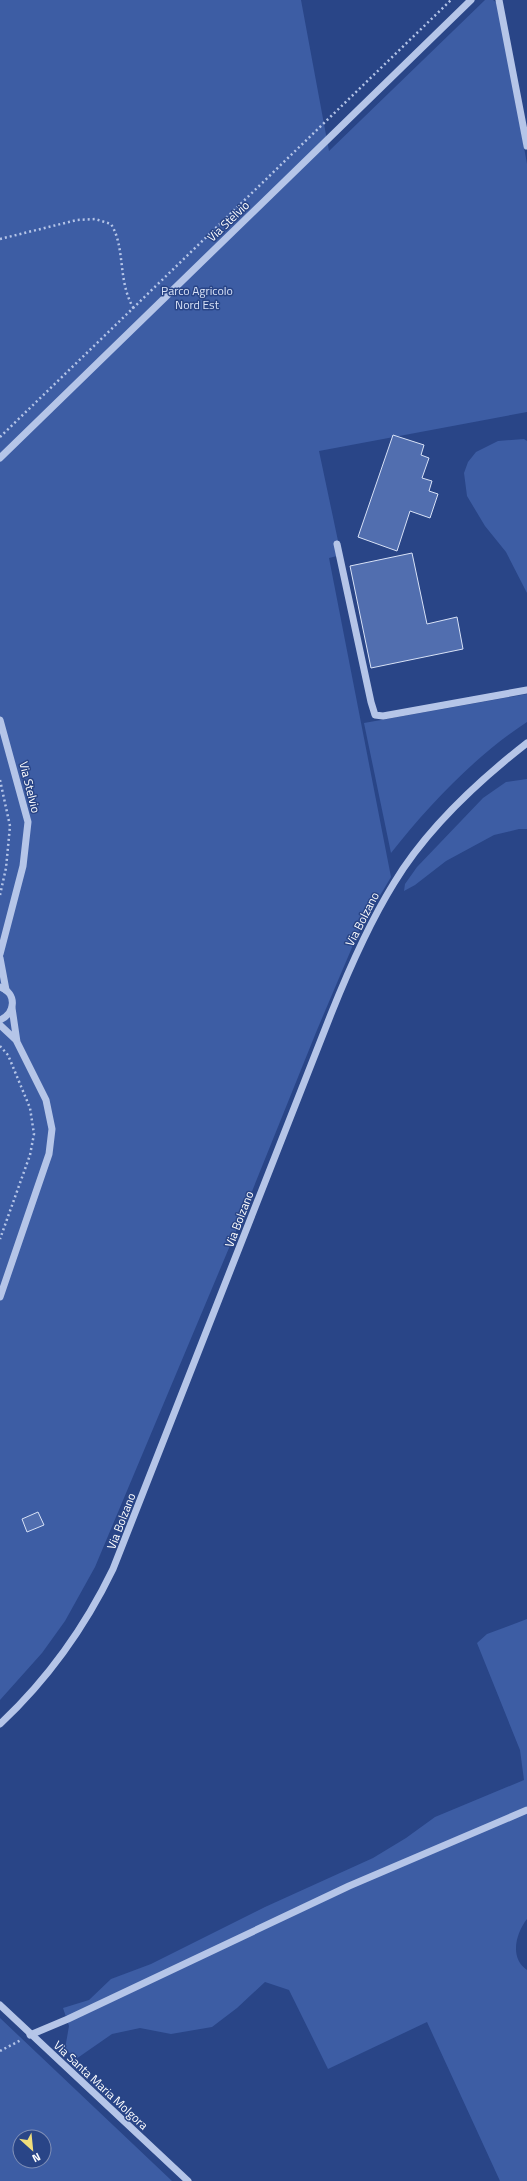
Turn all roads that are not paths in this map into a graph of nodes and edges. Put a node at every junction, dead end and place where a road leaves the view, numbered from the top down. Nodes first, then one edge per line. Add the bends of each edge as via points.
1 (471, 0) edge
2 (499, 0) edge
3 (527, 146) edge
4 (0, 458) edge
5 (337, 544) dead end
6 (527, 690) edge
7 (0, 720) edge
8 (527, 743) edge
9 (0, 954) edge
10 (0, 958) edge
11 (3, 988) edge
12 (12, 1008) junction
13 (0, 1020) edge
14 (0, 1025) edge
15 (17, 1042) junction
16 (0, 1297) edge
17 (7, 1717) junction
18 (0, 1724) edge
19 (0, 1727) edge
20 (527, 1810) edge
21 (0, 2005) edge
22 (30, 2034) junction
23 (188, 2181) edge

1 - 4 street, Via Stelvio
2 - 3 street
5 - 6 street via 375,715 383,716
7 - 9 street, Via Stelvio via 28,822 23,866
8 - 17 street, Via Bolzano via 472,790 442,820 395,881 378,910 331,1014 120,1556 92,1610 67,1648 39,1684
10 - 11 street
11 - 12 street via 12,998
12 - 13 street via 9,1014
12 - 15 street
14 - 15 street
15 - 16 street via 46,1100 52,1129 49,1154
17 - 18 street, Via Bolzano
17 - 19 street
20 - 22 street via 349,1886 68,2019
21 - 22 street, Via Santa Maria Molgora
22 - 23 street, Via Santa Maria Molgora

